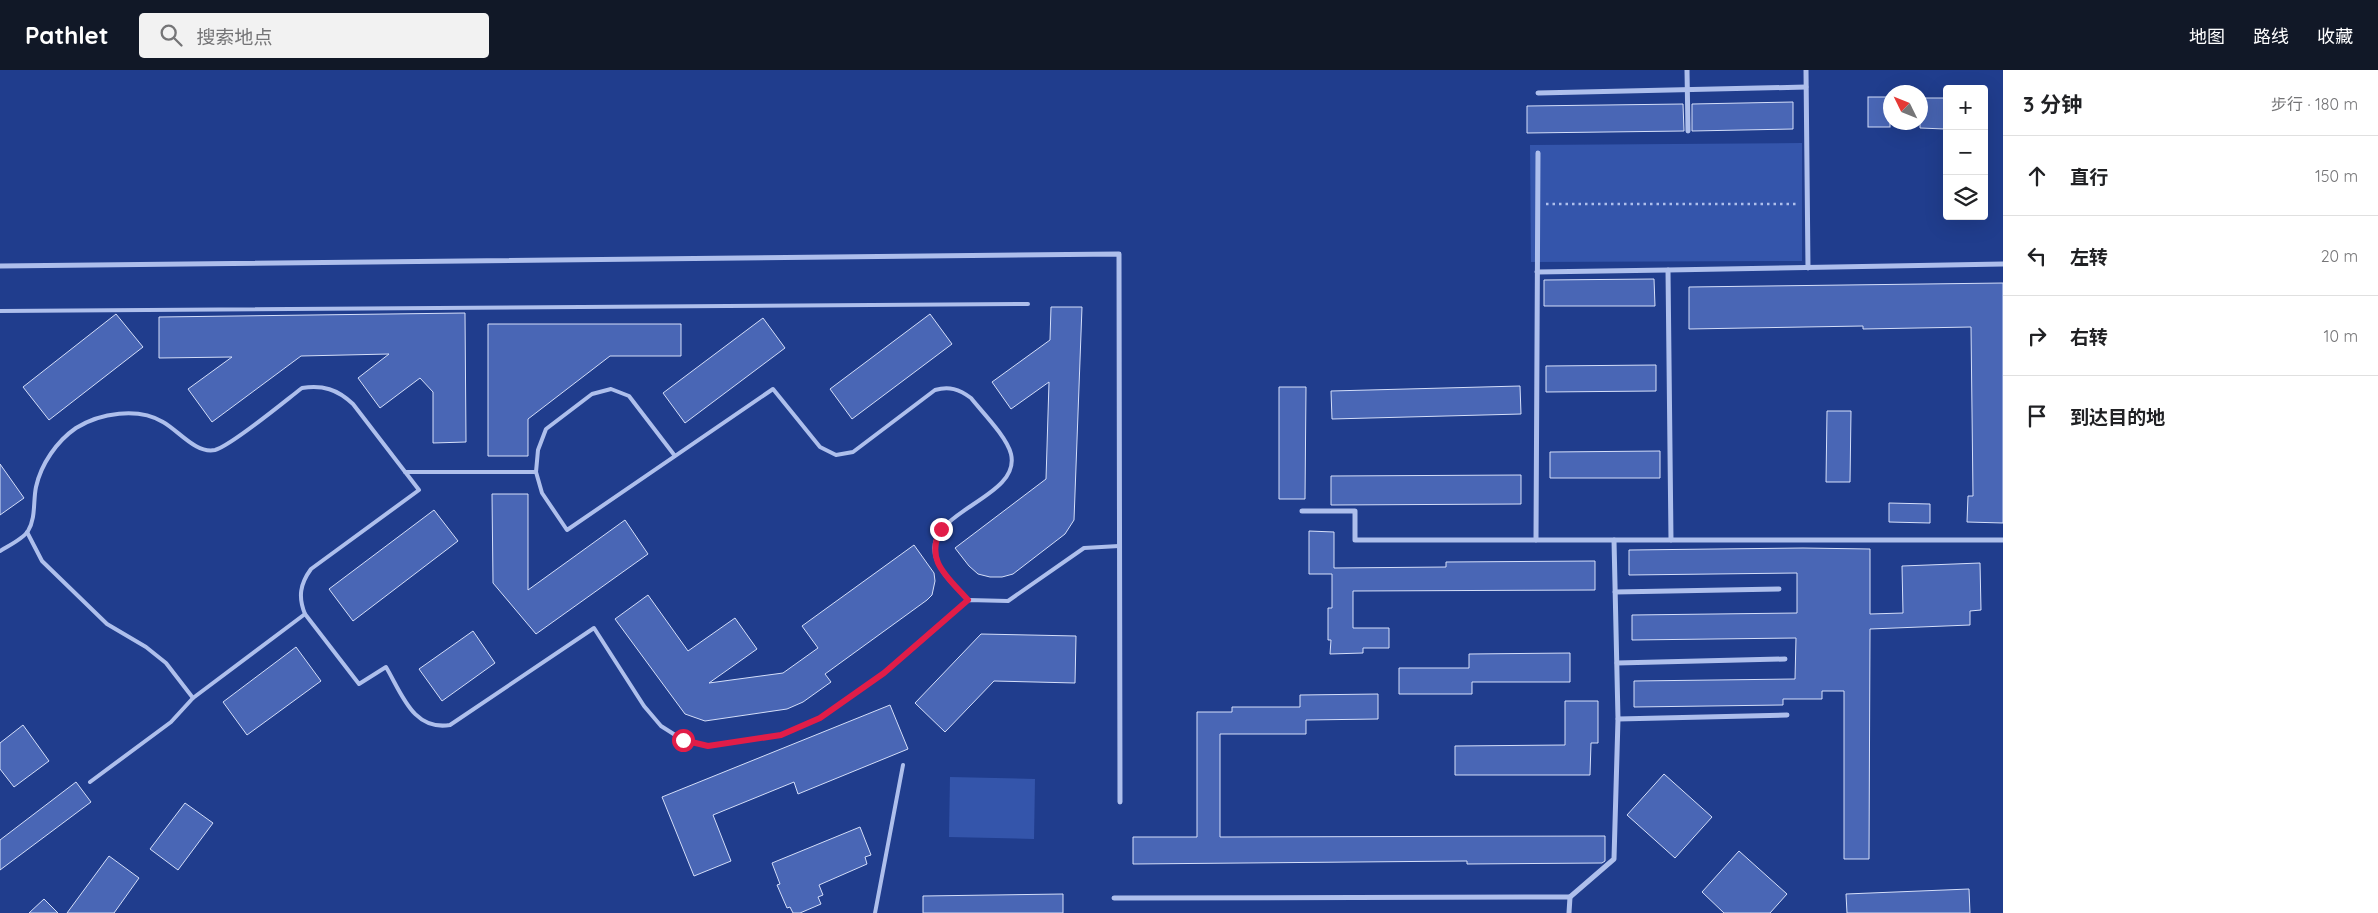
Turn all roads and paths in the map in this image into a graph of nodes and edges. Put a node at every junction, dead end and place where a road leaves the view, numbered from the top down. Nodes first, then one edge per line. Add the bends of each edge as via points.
1 (1687, 70) edge
2 (1806, 70) edge
3 (1806, 87) junction
4 (1688, 90) junction
5 (1538, 92) dead end
6 (1688, 131) dead end
7 (1538, 153) dead end
8 (1537, 204) junction
9 (1807, 204) junction
10 (2003, 264) edge
11 (0, 266) edge
12 (1808, 268) junction
13 (1668, 270) junction
14 (1537, 272) junction
15 (1028, 304) dead end
16 (0, 312) edge
17 (675, 456) junction
18 (405, 472) junction
19 (536, 472) junction
20 (1302, 510) dead end
21 (27, 532) junction
22 (1536, 540) junction
23 (1614, 540) junction
24 (1671, 540) junction
25 (2003, 540) edge
26 (1119, 546) junction
27 (0, 551) edge
28 (1779, 589) dead end
29 (1616, 592) junction
30 (968, 600) junction
31 (305, 614) junction
32 (1785, 659) dead end
33 (1616, 662) junction
34 (193, 698) junction
35 (1787, 715) dead end
36 (1618, 719) junction
37 (902, 765) dead end
38 (90, 782) dead end
39 (1120, 802) dead end
40 (1570, 897) junction
41 (1114, 898) dead end
42 (876, 913) edge
43 (1569, 913) edge

1 - 4 street
2 - 3 street
3 - 4 street
3 - 9 street
4 - 5 street
4 - 6 street
7 - 8 street
8 - 9 path
8 - 14 street
9 - 12 street
10 - 12 street
11 - 26 street via 1119,254
12 - 13 street
13 - 14 street
13 - 24 street
14 - 22 street
15 - 16 lane
17 - 19 lane via 567,530 542,493
17 - 19 lane via 629,396 611,389 592,394 546,429 538,450
17 - 30 lane via 773,389 820,447 836,455 853,452 935,390 944,388 963,392 1008,447 1012,463 1006,478 948,522 936,538 934,549 940,569
18 - 19 lane
18 - 21 lane via 353,404 330,388 302,388 214,450 197,448 161,420 133,413 103,416 76,428 58,444 44,464
18 - 31 lane via 419,490 312,569 300,591
20 - 22 street via 1355,510 1355,540
21 - 27 lane
21 - 34 lane via 42,561 106,624 146,647 166,663
22 - 23 street
23 - 24 street
23 - 29 street
24 - 25 street
26 - 30 lane via 1084,548 1008,601
26 - 39 street
28 - 29 street
29 - 33 street
30 - 31 lane via 884,673 820,718 781,735 708,746 683,740 661,726 644,706 594,628 450,725 440,726 420,720 413,713 386,667 359,684
31 - 34 lane
32 - 33 street
33 - 36 street
34 - 38 lane via 171,722
35 - 36 street
36 - 40 street via 1614,859
37 - 42 lane
40 - 41 street
40 - 43 street

